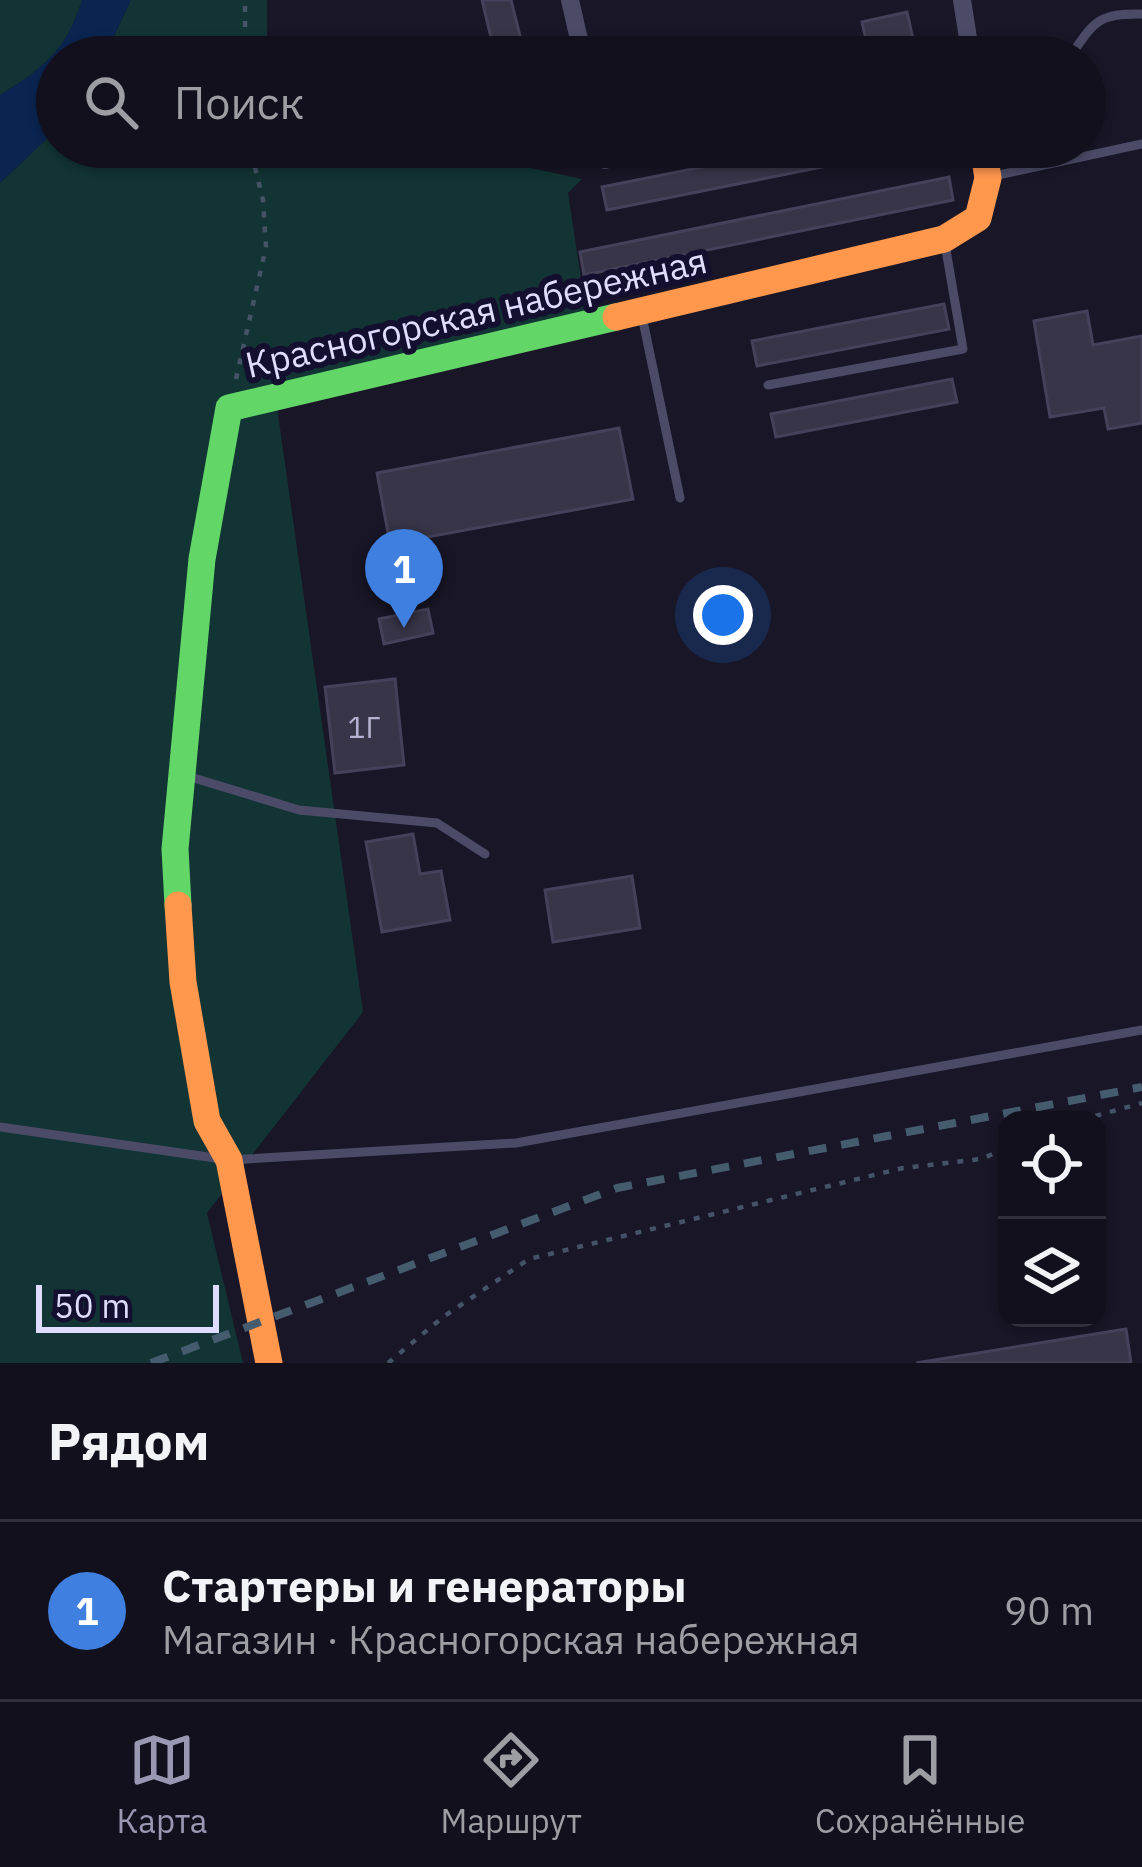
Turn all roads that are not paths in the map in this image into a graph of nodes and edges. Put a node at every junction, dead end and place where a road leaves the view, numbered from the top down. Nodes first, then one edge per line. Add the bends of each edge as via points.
1 (570, 0) edge
2 (962, 0) edge
3 (1142, 14) edge
4 (578, 36) edge
5 (967, 36) edge
6 (1084, 36) edge
7 (1142, 144) edge
8 (1106, 152) edge
9 (986, 168) edge
10 (1033, 168) edge
11 (988, 178) junction
12 (944, 238) junction
13 (641, 310) junction
14 (768, 386) dead end
15 (680, 498) dead end
16 (184, 775) junction
17 (485, 854) dead end
18 (1142, 1030) edge
19 (0, 1127) edge
20 (230, 1160) junction
21 (269, 1363) edge

1 - 4 street
2 - 5 street
3 - 6 lane via 1113,14
7 - 8 lane
9 - 11 street
10 - 11 lane
11 - 12 street via 978,218
12 - 13 street, Краcногорская набережная
12 - 14 lane via 963,349
13 - 15 lane
13 - 16 street, Краcногорская набережная via 229,408 202,559
16 - 17 lane via 299,810 437,823
16 - 20 street, Краcногорская набережная via 176,849 183,982 207,1121
18 - 20 lane via 516,1143
19 - 20 lane
20 - 21 street, Краcногорская набережная

